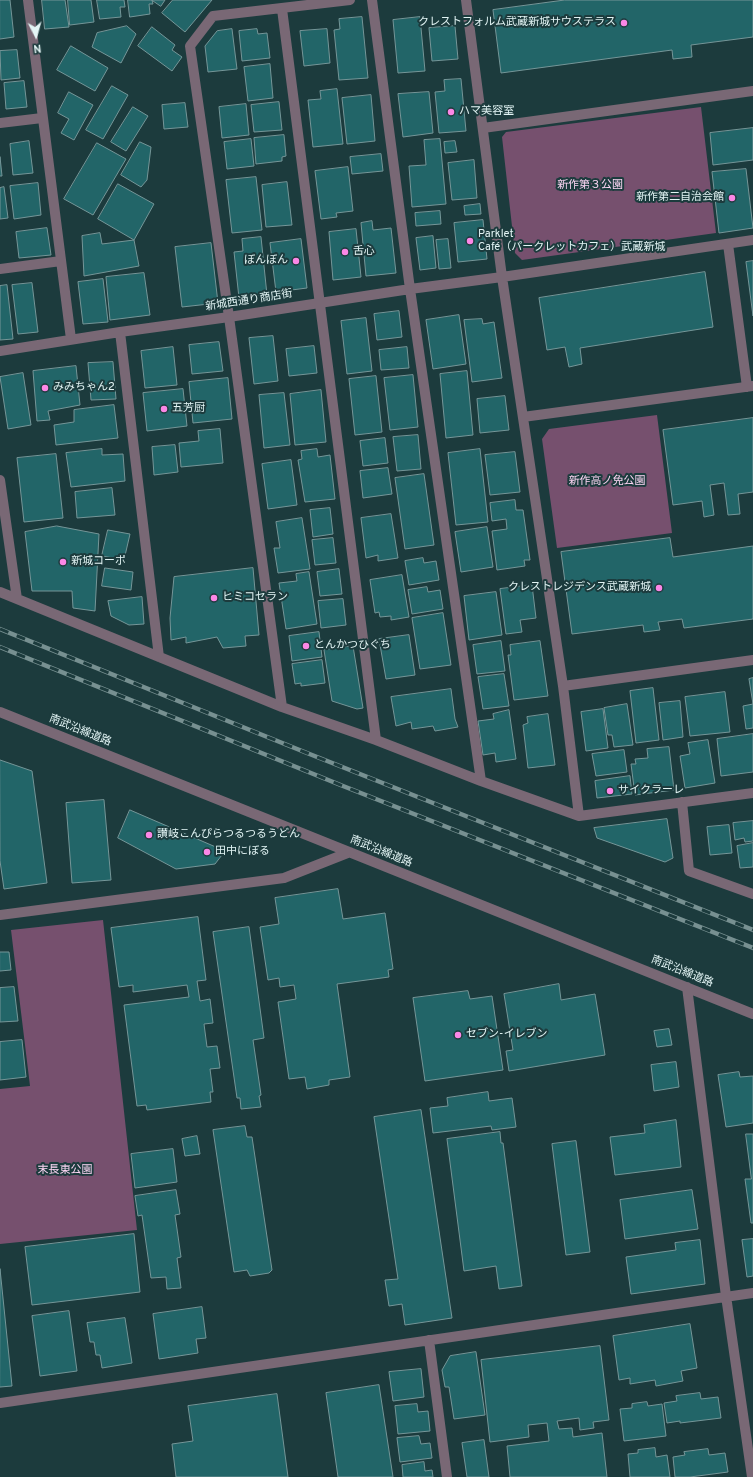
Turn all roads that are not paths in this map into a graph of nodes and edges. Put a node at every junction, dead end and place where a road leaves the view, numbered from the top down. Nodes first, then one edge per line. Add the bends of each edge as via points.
1 (28, 0) edge
2 (350, 0) edge
3 (372, 0) edge
4 (466, 0) edge
5 (282, 9) junction
6 (753, 91) edge
7 (42, 118) junction
8 (0, 124) edge
9 (483, 128) junction
10 (753, 240) edge
11 (728, 244) junction
12 (61, 262) junction
13 (0, 270) edge
14 (502, 277) junction
15 (410, 288) junction
16 (320, 302) junction
17 (229, 317) junction
18 (120, 332) junction
19 (71, 339) junction
20 (0, 350) edge
21 (750, 386) edge
22 (523, 417) junction
23 (0, 480) edge
24 (0, 592) edge
25 (17, 599) junction
26 (159, 657) junction
27 (753, 660) edge
28 (563, 686) junction
29 (282, 707) junction
30 (0, 712) edge
31 (376, 740) junction
32 (481, 781) junction
33 (753, 793) edge
34 (682, 802) junction
35 (579, 816) junction
36 (350, 852) junction
37 (753, 894) edge
38 (0, 915) edge
39 (687, 987) junction
40 (753, 1014) edge
41 (753, 1293) edge
42 (726, 1296) junction
43 (429, 1340) junction
44 (0, 1403) edge
45 (447, 1477) edge
46 (752, 1477) edge

1 - 7 street
2 - 5 street
3 - 15 street
4 - 9 street
5 - 16 street
5 - 17 street via 213,16 190,46
6 - 9 street
7 - 8 street
7 - 12 street
9 - 14 street
10 - 11 street, 新城西通り商店街
11 - 14 street, 新城西通り商店街
11 - 21 street
12 - 13 street
12 - 19 street
14 - 15 street, 新城西通り商店街
14 - 22 street
15 - 16 street, 新城西通り商店街
15 - 32 street
16 - 17 street, 新城西通り商店街
16 - 31 street
17 - 18 street, 新城西通り商店街
17 - 29 street
18 - 19 street, 新城西通り商店街
18 - 26 street
19 - 20 street, 新城西通り商店街
21 - 22 street
22 - 28 street
23 - 25 street
24 - 25 street
25 - 26 street
26 - 29 street
27 - 28 street
28 - 35 street
29 - 31 street
30 - 36 street, 南武沿線道路
31 - 32 street
32 - 35 street
33 - 34 street
34 - 35 street
34 - 37 street via 689,871
36 - 38 street via 284,878
36 - 39 street, 南武沿線道路
39 - 40 street, 南武沿線道路
39 - 42 street
41 - 42 street
42 - 43 street
42 - 46 street
43 - 44 street
43 - 45 street

